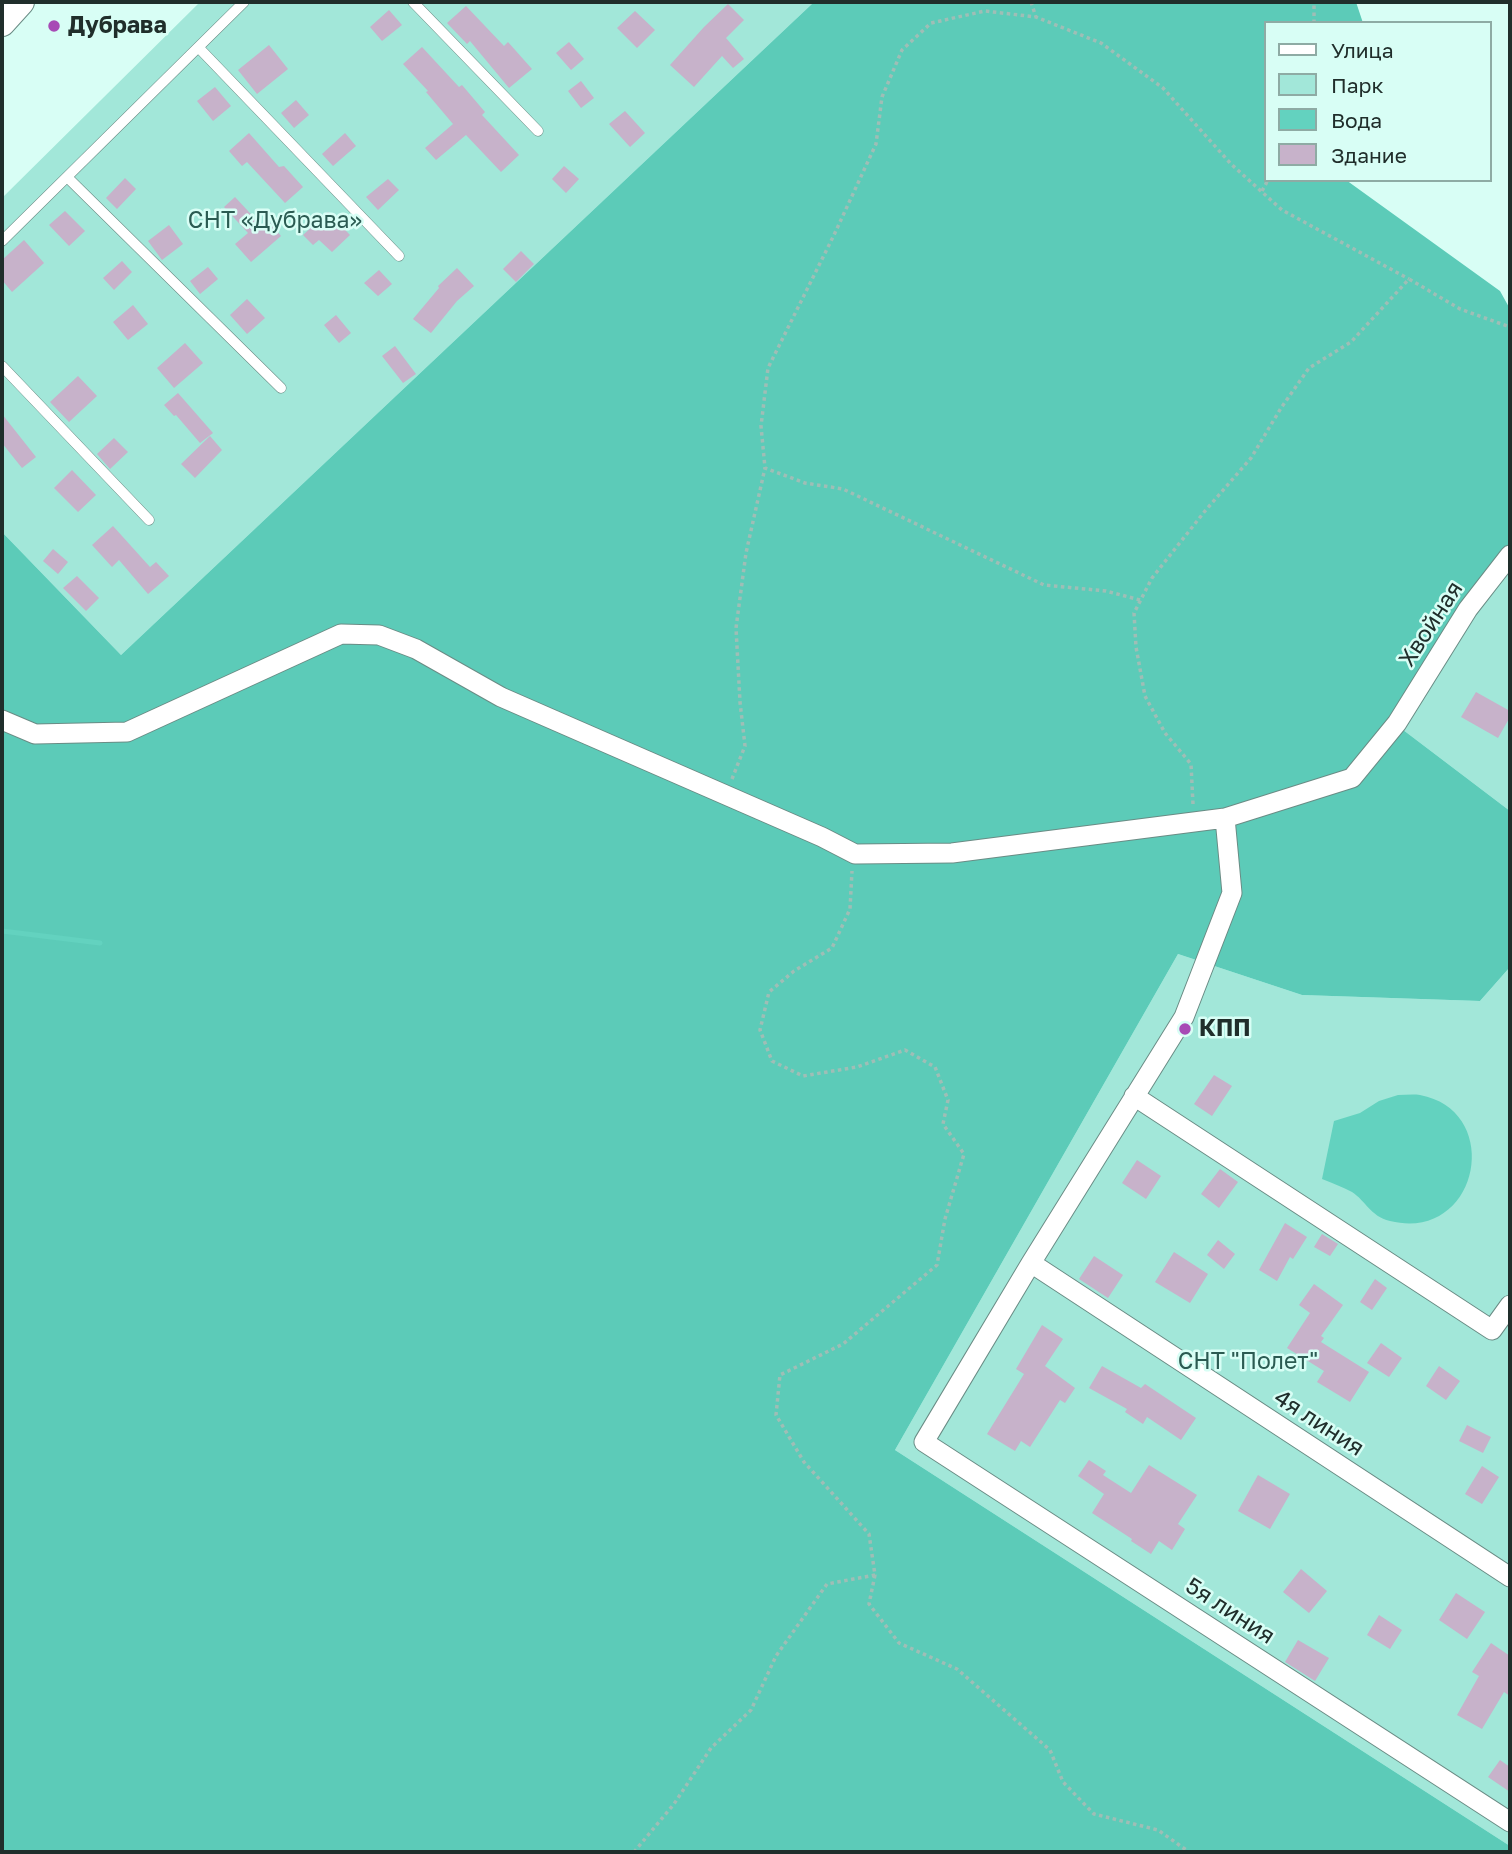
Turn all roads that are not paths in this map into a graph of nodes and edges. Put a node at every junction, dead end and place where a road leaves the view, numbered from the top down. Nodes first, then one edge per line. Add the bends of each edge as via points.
1 (21, 2) edge
2 (244, 2) edge
3 (412, 2) edge
4 (2, 23) edge
5 (198, 48) junction
6 (538, 131) dead end
7 (67, 177) junction
8 (2, 241) edge
9 (399, 256) dead end
10 (2, 366) edge
11 (281, 388) dead end
12 (149, 520) dead end
13 (1510, 555) edge
14 (2, 720) edge
15 (1225, 818) junction
16 (1134, 1096) junction
17 (1031, 1263) junction
18 (1510, 1305) edge
19 (1510, 1577) edge
20 (1510, 1822) edge

1 - 4 main road
2 - 5 lane
3 - 6 lane
5 - 7 lane
5 - 9 lane
7 - 8 lane
7 - 11 lane
10 - 12 lane
13 - 15 street, Хвойная via 1468,609 1397,723 1352,778
14 - 15 street, Хвойная via 35,734 127,732 341,635 379,635 416,649 501,697 855,854 952,853
15 - 16 street via 1231,893 1184,1017
16 - 17 street
16 - 18 street via 1492,1330
17 - 19 street, 4я линия
17 - 20 street, 5я линия via 924,1442

